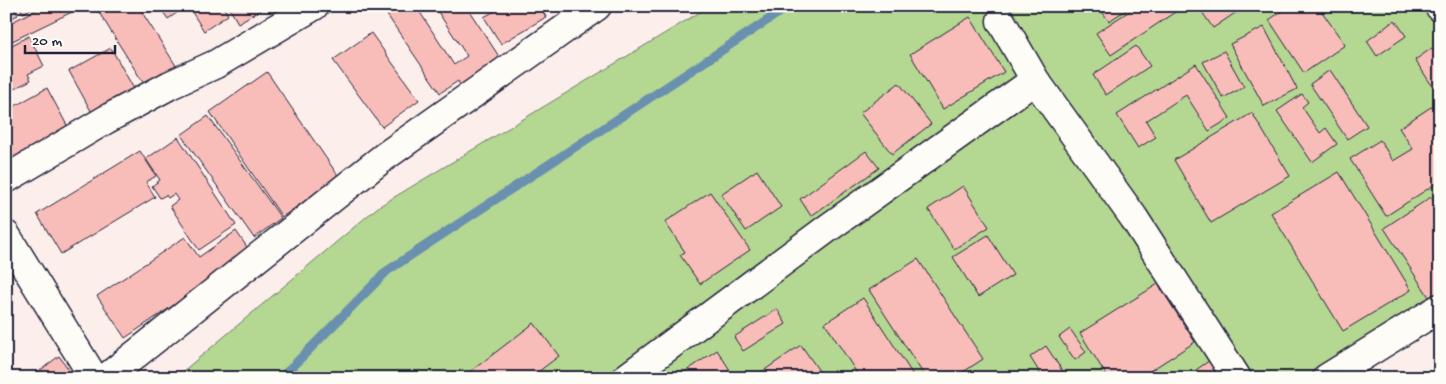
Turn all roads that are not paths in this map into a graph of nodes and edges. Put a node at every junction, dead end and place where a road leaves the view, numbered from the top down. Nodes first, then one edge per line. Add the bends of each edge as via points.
1 (314, 6) edge
2 (597, 6) edge
3 (1001, 20) dead end
4 (1035, 80) junction
5 (6, 179) edge
6 (6, 235) edge
7 (1440, 308) edge
8 (94, 378) edge
9 (106, 378) edge
10 (626, 378) edge
11 (1237, 378) edge
12 (1327, 378) edge

1 - 5 street via 216,64 107,119
2 - 9 street via 384,157
3 - 4 street
4 - 10 street
4 - 11 street via 1134,218
6 - 8 street
7 - 12 street

